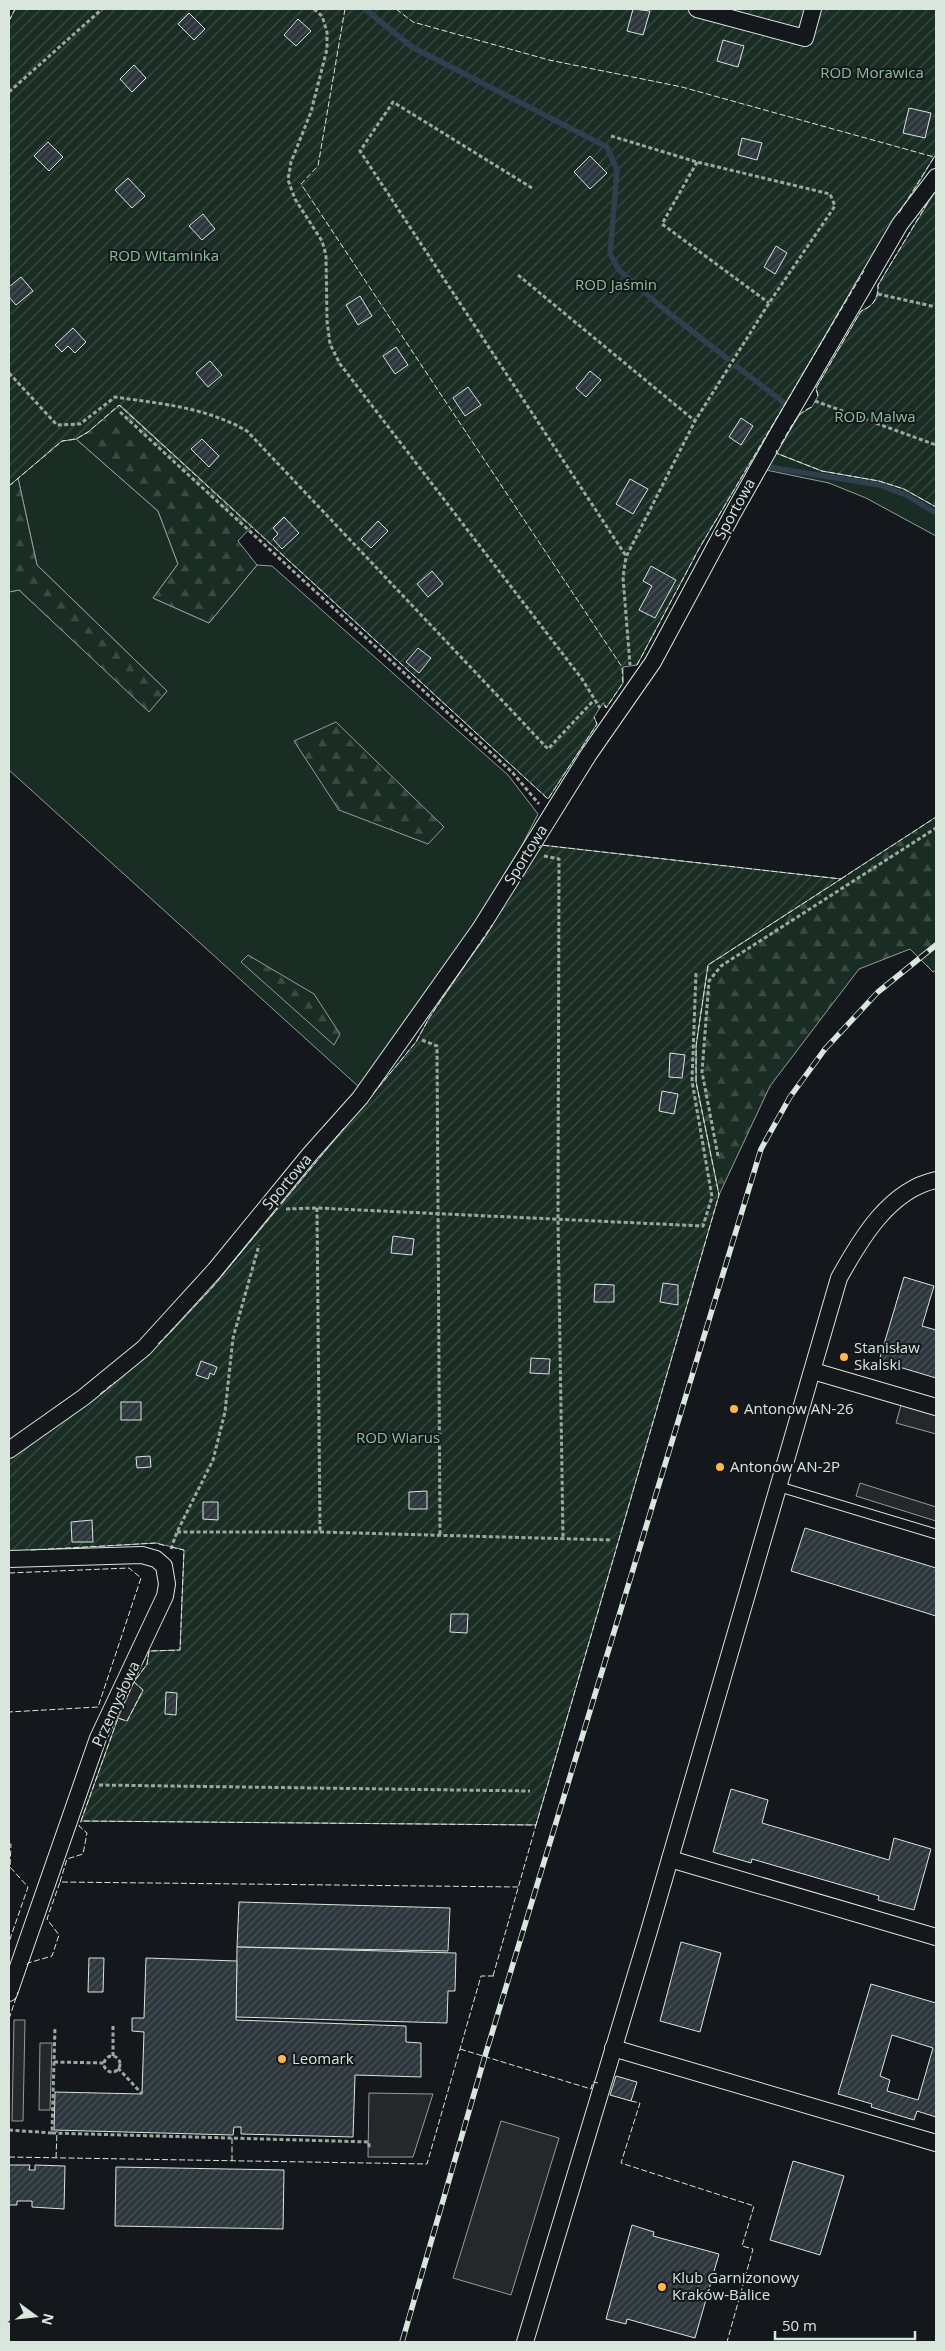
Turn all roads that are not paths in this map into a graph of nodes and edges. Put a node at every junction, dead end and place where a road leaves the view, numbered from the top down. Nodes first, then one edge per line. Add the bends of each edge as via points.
1 (697, 9) edge
2 (813, 9) edge
3 (936, 177) edge
4 (936, 1180) edge
5 (813, 1371) junction
6 (936, 1407) edge
7 (9, 1450) edge
8 (780, 1487) junction
9 (936, 1534) edge
10 (9, 1559) edge
11 (670, 1859) junction
12 (936, 1937) edge
13 (9, 1994) edge
14 (613, 2048) junction
15 (936, 2143) edge
16 (525, 2342) edge

1 - 2 street via 805,38
3 - 7 street, Sportowa via 900,224 732,515 653,662 589,754 480,930 360,1098 215,1270 144,1348 84,1397
4 - 5 street via 912,1190 885,1211 859,1243 839,1278
5 - 6 street
5 - 8 street
8 - 9 lane
8 - 11 street
10 - 13 street, Przemysłowa via 149,1557 164,1566 167,1584 160,1608 98,1738
11 - 12 street
11 - 14 street
14 - 15 street
14 - 16 street

